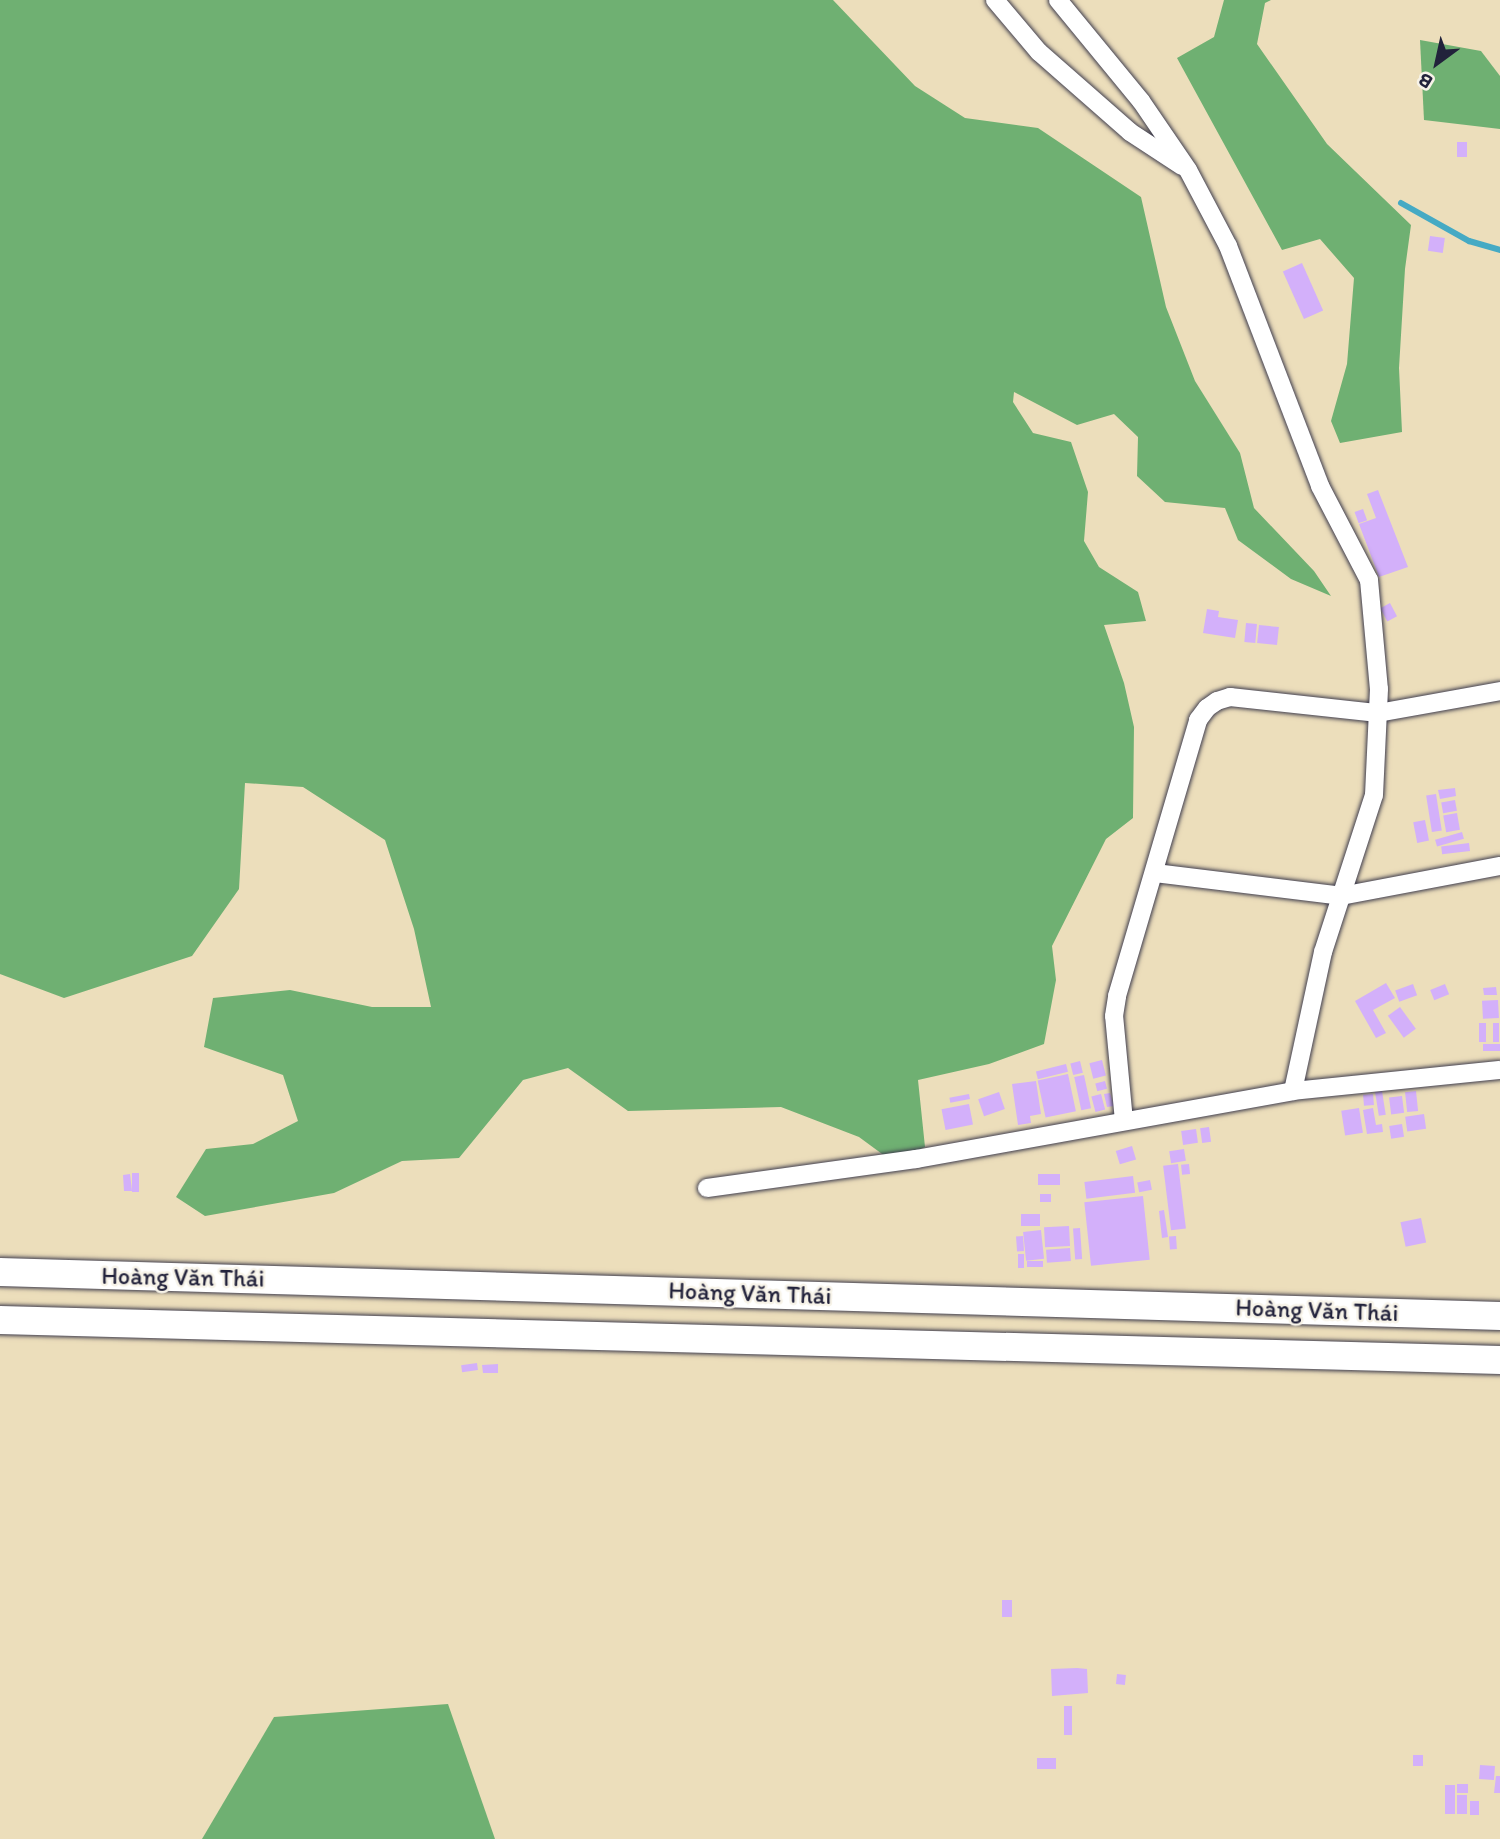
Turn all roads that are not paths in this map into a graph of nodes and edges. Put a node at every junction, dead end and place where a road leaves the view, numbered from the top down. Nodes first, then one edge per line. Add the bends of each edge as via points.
1 (995, 0) edge
2 (1058, 0) edge
3 (1188, 170) junction
4 (1500, 691) edge
5 (1378, 713) junction
6 (1500, 866) edge
7 (1155, 873) junction
8 (1341, 896) junction
9 (1500, 1070) edge
10 (1293, 1091) junction
11 (1124, 1121) junction
12 (707, 1188) dead end
13 (0, 1272) edge
14 (1500, 1316) edge
15 (0, 1320) edge
16 (1500, 1360) edge

1 - 3 street via 1040,52 1110,115
2 - 3 street via 1141,101
3 - 5 street via 1228,246 1320,486 1369,580
4 - 5 street
5 - 7 street via 1230,697 1217,701 1198,720
5 - 8 street via 1374,795
6 - 8 street
7 - 8 street
7 - 11 street via 1114,1016
8 - 10 street via 1323,952
9 - 10 street
10 - 11 street
11 - 12 street via 916,1159
13 - 14 main road, Hoàng Văn Thái
15 - 16 main road, Hoàng Văn Thái

